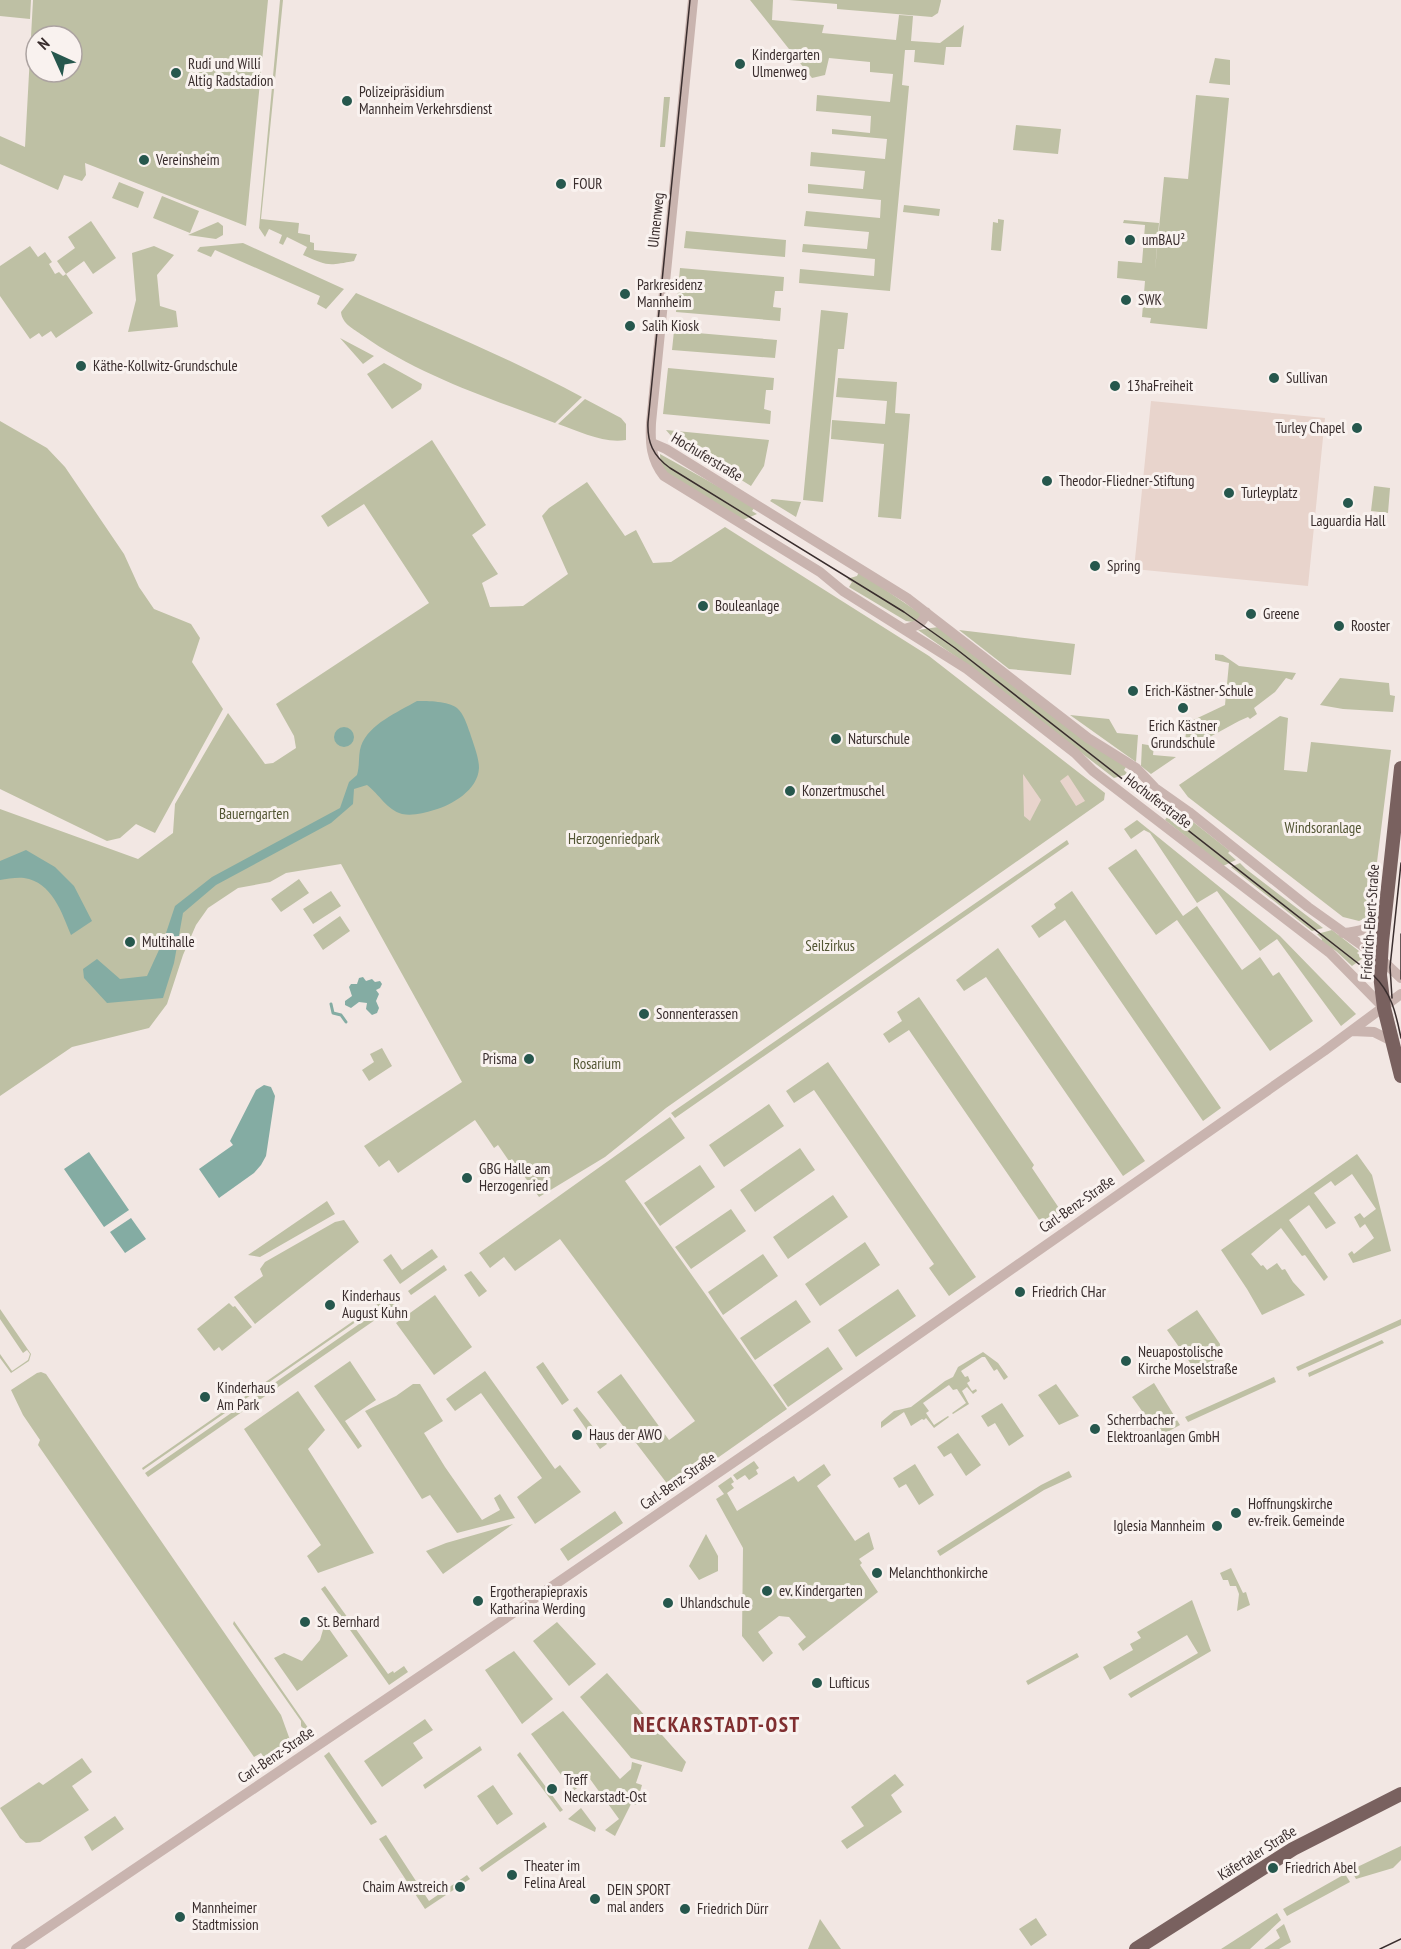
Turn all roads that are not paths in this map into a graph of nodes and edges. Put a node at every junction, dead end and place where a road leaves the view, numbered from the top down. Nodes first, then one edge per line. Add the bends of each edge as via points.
1 (693, 0) edge
2 (652, 442) junction
3 (926, 612) junction
4 (904, 629) junction
5 (1401, 768) edge
6 (1384, 917) junction
7 (1343, 933) junction
8 (1381, 959) junction
9 (1401, 978) edge
10 (1401, 994) edge
11 (1384, 1008) junction
12 (1352, 1031) junction
13 (1392, 1041) junction
14 (1401, 1076) edge
15 (1401, 1794) edge
16 (16, 1949) edge
17 (1136, 1949) edge

1 - 2 street, Ulmenweg
2 - 3 street, Hochuferstraße
2 - 4 street, Hochuferstraße via 652,454 664,476
3 - 4 street via 920,624
3 - 7 street, Hochuferstraße via 1088,738 1136,768 1155,788
4 - 11 street, Hochuferstraße via 975,675 1330,953
5 - 6 main road, Friedrich-Ebert-Straße
6 - 7 street via 1369,928
6 - 8 main road, Friedrich-Ebert-Straße
7 - 8 street, Hochuferstraße
8 - 9 street, Hochuferstraße
8 - 11 main road, Friedrich-Ebert-Straße
10 - 11 street, Carl-Benz-Straße
11 - 12 street, Carl-Benz-Straße
11 - 13 main road, Friedrich-Ebert-Straße
12 - 13 street via 1374,1032
12 - 16 street, Carl-Benz-Straße via 807,1412
13 - 14 main road, Friedrich-Ebert-Straße
15 - 17 main road, Käfertaler Straße via 1293,1849

